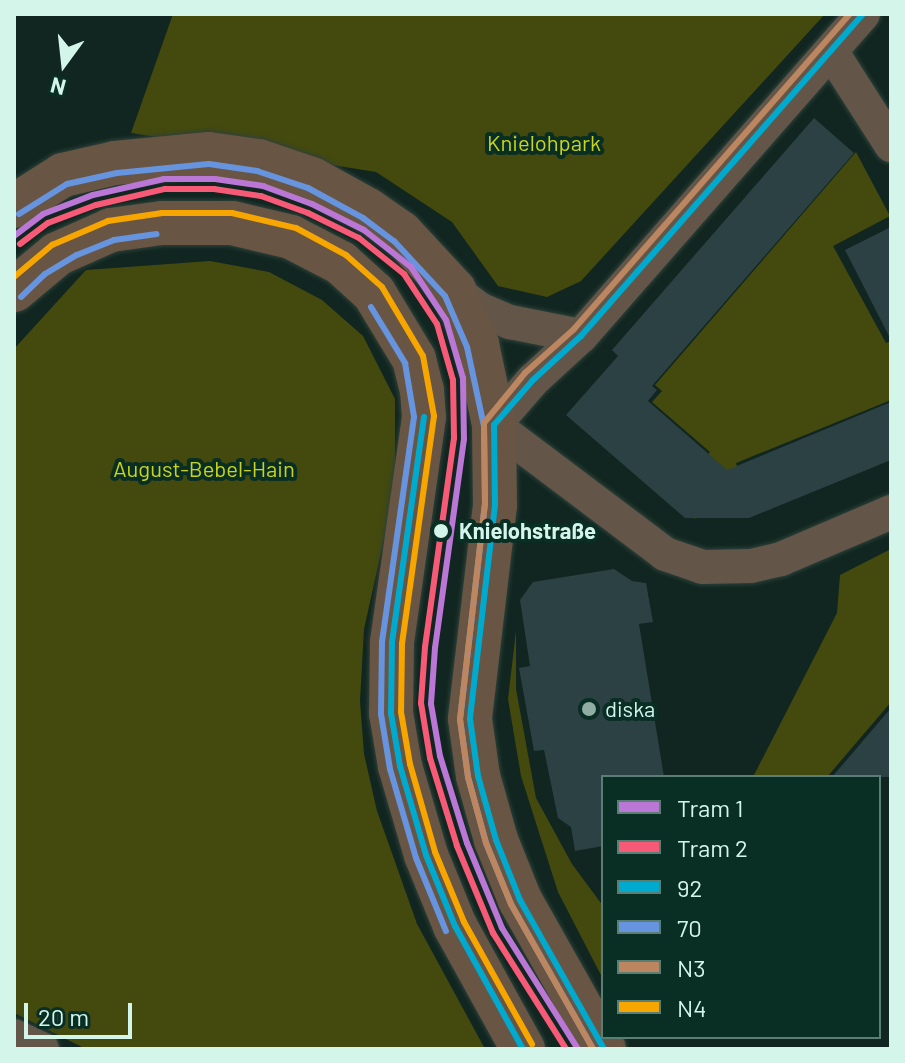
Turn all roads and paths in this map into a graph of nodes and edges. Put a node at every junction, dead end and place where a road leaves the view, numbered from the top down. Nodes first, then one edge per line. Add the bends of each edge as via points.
1 (863, 14) edge
2 (831, 51) junction
3 (891, 145) edge
4 (14, 206) edge
5 (14, 290) edge
6 (454, 290) junction
7 (581, 336) junction
8 (424, 417) junction
9 (494, 425) junction
10 (891, 512) edge
11 (14, 1036) edge
12 (42, 1049) edge
13 (523, 1049) edge
14 (604, 1049) edge

1 - 2 street
2 - 3 street
2 - 7 street
4 - 6 street via 63,175 115,163 209,154 259,161 312,179 368,210 401,233
5 - 8 street via 57,254 111,230 162,223 232,223 291,237 341,263 374,293 414,359
6 - 7 street via 479,309 510,322
6 - 9 street via 477,344
7 - 9 street
8 - 9 street
8 - 13 street via 392,643 391,713 426,855 455,926
9 - 10 street via 665,554 702,567 781,559
9 - 14 street via 495,505 470,719 478,776 520,900
11 - 12 street

